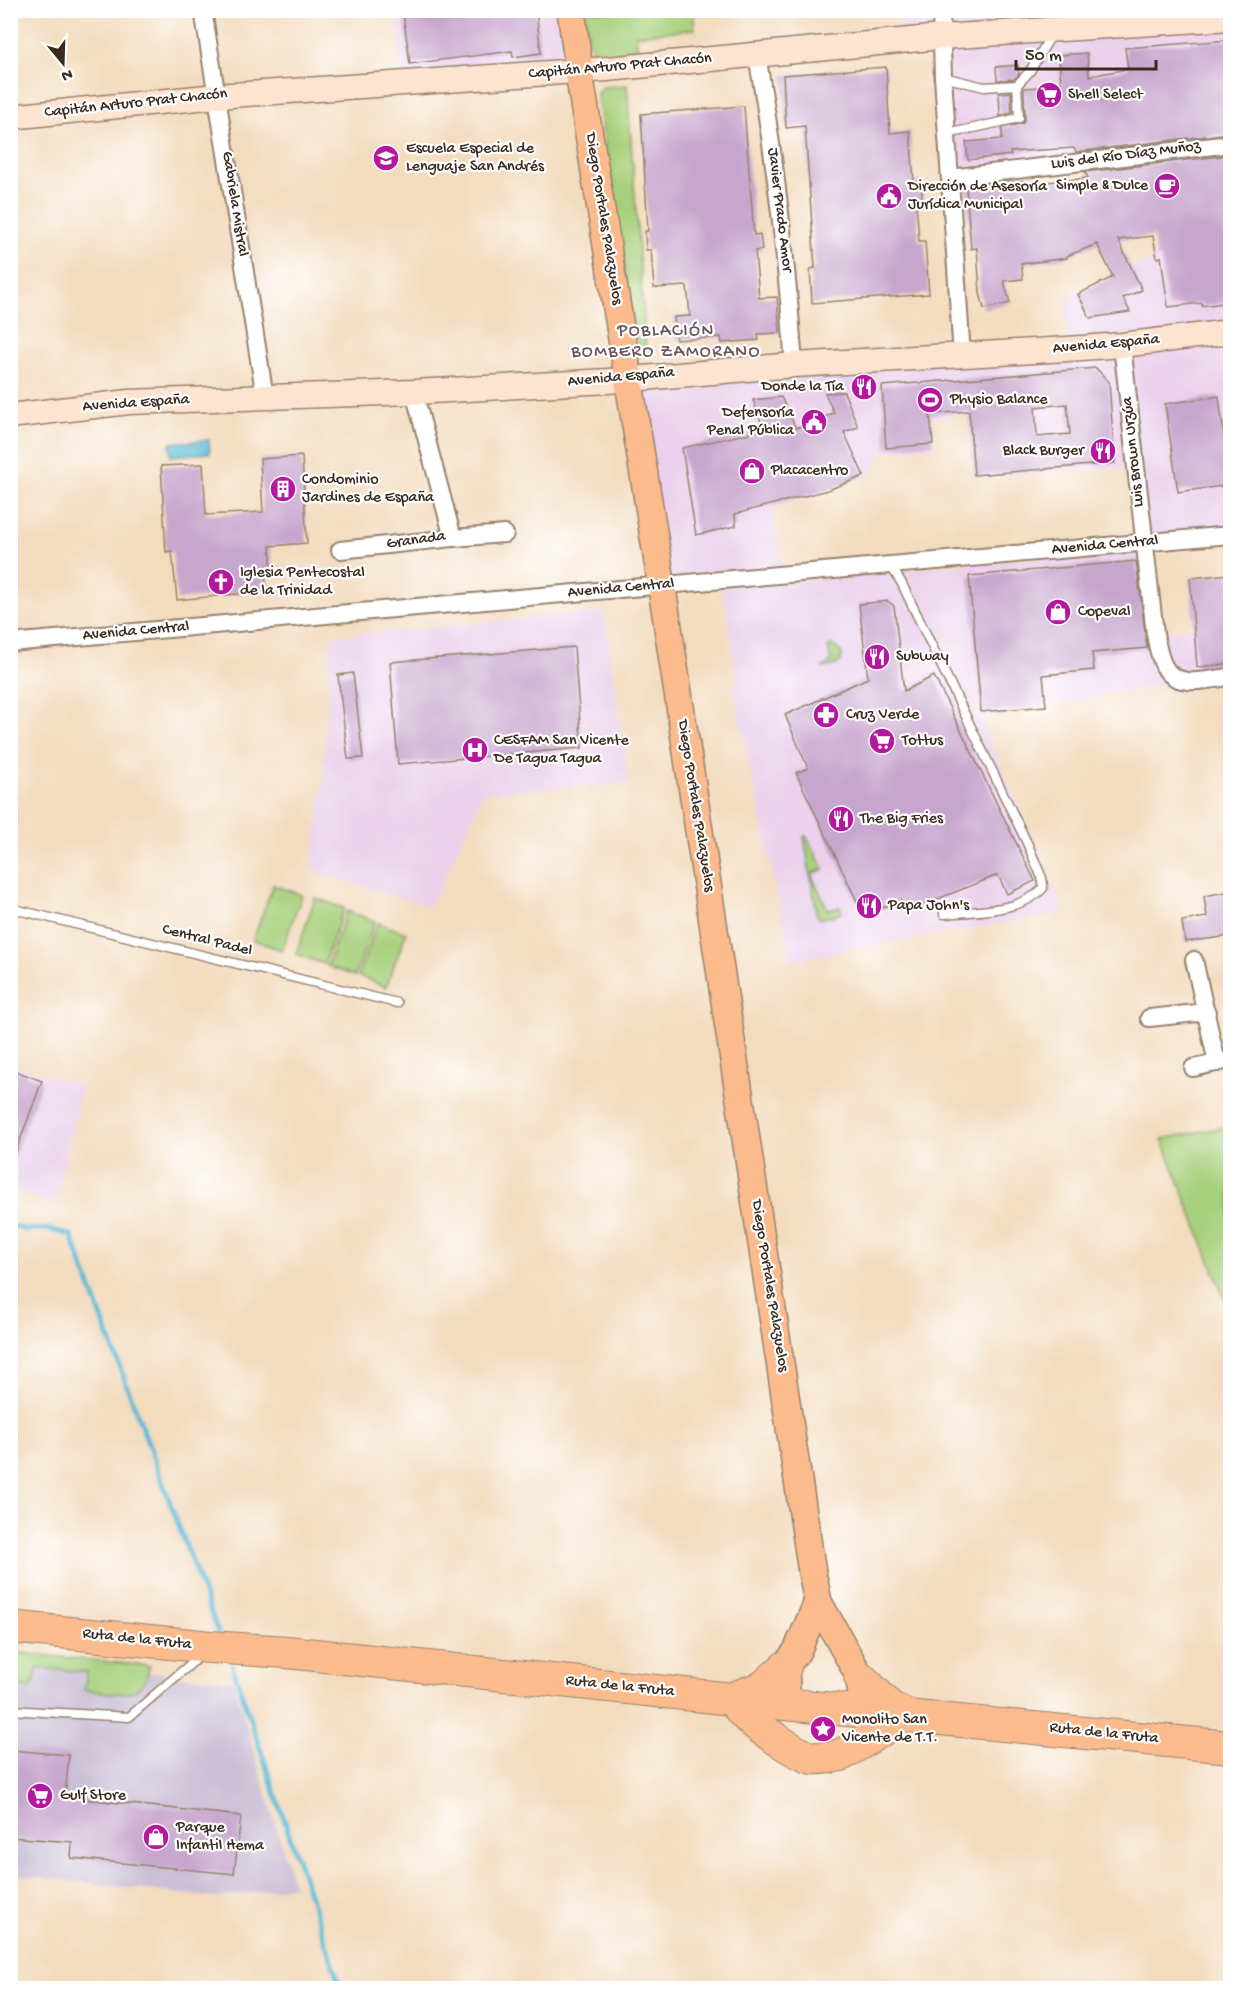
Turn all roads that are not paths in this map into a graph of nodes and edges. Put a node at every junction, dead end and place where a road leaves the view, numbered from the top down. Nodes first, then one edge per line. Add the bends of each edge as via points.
1 (203, 10) edge
2 (571, 10) edge
3 (940, 10) edge
4 (1230, 18) edge
5 (1055, 29) junction
6 (941, 37) junction
7 (758, 55) junction
8 (579, 71) junction
9 (943, 77) junction
10 (1017, 85) junction
11 (217, 96) junction
12 (10, 117) edge
13 (947, 134) junction
14 (1230, 144) edge
15 (950, 178) junction
16 (1230, 332) edge
17 (1122, 345) junction
18 (962, 356) junction
19 (794, 365) junction
20 (629, 378) junction
21 (414, 392) junction
22 (265, 397) junction
23 (10, 416) edge
24 (505, 534) dead end
25 (1230, 535) edge
26 (453, 538) junction
27 (1143, 543) junction
28 (340, 550) dead end
29 (890, 565) junction
30 (661, 585) junction
31 (10, 643) edge
32 (1230, 677) edge
33 (10, 908) edge
34 (944, 914) dead end
35 (1194, 960) dead end
36 (397, 1003) dead end
37 (1207, 1012) junction
38 (1149, 1018) dead end
39 (1224, 1062) edge
40 (1193, 1068) dead end
41 (818, 1602) junction
42 (10, 1627) edge
43 (210, 1647) junction
44 (785, 1666) junction
45 (860, 1677) junction
46 (732, 1699) junction
47 (786, 1704) junction
48 (10, 1710) edge
49 (862, 1711) junction
50 (907, 1715) junction
51 (1230, 1747) edge
52 (850, 1749) junction
53 (801, 1755) junction

1 - 11 street, Gabriela Mistral
2 - 8 main road, Diego Portales Palazuelos
3 - 6 street
4 - 5 street, Capitán Arturo Prat Chacón
5 - 6 street, Capitán Arturo Prat Chacón
5 - 10 lane
6 - 7 street, Capitán Arturo Prat Chacón
6 - 9 street
7 - 8 street, Capitán Arturo Prat Chacón
7 - 19 street, Javier Prado Amor via 788,276
8 - 11 street, Capitán Arturo Prat Chacón
8 - 20 main road, Diego Portales Palazuelos
9 - 10 lane via 984,87
9 - 13 street
10 - 13 lane via 1019,117
11 - 12 street, Capitán Arturo Prat Chacón
11 - 22 street, Gabriela Mistral
13 - 15 street
14 - 15 street, Luis del Río Díaz Muñoz
15 - 18 street
16 - 17 street, Avenida España
17 - 18 street, Avenida España
17 - 27 street, Luis Brown Urzúa
18 - 19 street, Avenida España
19 - 20 street, Avenida España
20 - 21 street, Avenida España
20 - 30 main road, Diego Portales Palazuelos
21 - 22 street, Avenida España
21 - 26 street, Granada
22 - 23 street, Avenida España via 129,402
24 - 26 street
25 - 27 street, Avenida Central
26 - 28 street, Granada
27 - 29 street, Avenida Central
27 - 32 street, Luis Brown Urzúa via 1155,634 1164,666 1180,681
29 - 30 street, Avenida Central
29 - 34 lane via 1042,878 1043,888 1021,903
30 - 31 street, Avenida Central
30 - 41 main road, Diego Portales Palazuelos
33 - 36 lane, Central Padel
35 - 37 street
37 - 38 street
37 - 39 street
39 - 40 street
41 - 44 main road via 797,1651
41 - 45 main road
42 - 43 highway, Ruta de la Fruta
43 - 46 highway, Ruta de la Fruta
43 - 48 lane via 129,1717
44 - 46 highway via 763,1688
44 - 47 main road
45 - 49 main road
45 - 50 highway via 890,1707
46 - 47 highway, Ruta de la Fruta
46 - 53 highway via 745,1716
47 - 49 highway, Ruta de la Fruta
47 - 53 highway via 788,1731
49 - 50 highway, Ruta de la Fruta
49 - 52 highway via 862,1728
50 - 51 highway, Ruta de la Fruta
50 - 52 highway
52 - 53 highway via 830,1758

